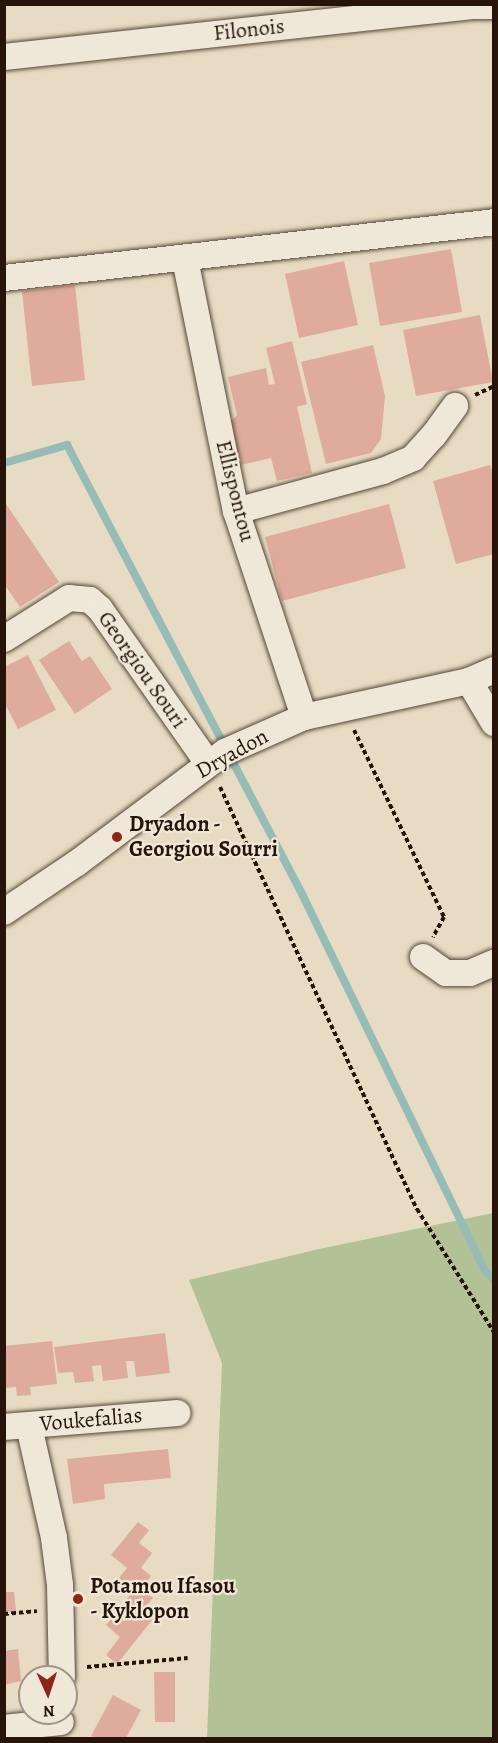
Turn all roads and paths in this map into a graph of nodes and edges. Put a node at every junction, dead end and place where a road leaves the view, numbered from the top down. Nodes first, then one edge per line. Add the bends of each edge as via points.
1 (494, 6) edge
2 (4, 57) edge
3 (494, 222) edge
4 (185, 259) junction
5 (4, 278) edge
6 (455, 405) dead end
7 (236, 511) junction
8 (4, 639) edge
9 (494, 670) edge
10 (469, 681) junction
11 (344, 708) junction
12 (304, 717) junction
13 (494, 723) edge
14 (217, 758) junction
15 (4, 912) edge
16 (423, 957) joint
17 (494, 963) edge
18 (494, 1332) edge
19 (177, 1413) dead end
20 (17, 1426) edge
21 (188, 1658) dead end
22 (62, 1665) edge
23 (78, 1671) edge
24 (47, 1725) edge
25 (4, 1728) edge

1 - 2 street, Filonois
3 - 4 street
4 - 5 street
4 - 7 street, Ellispontou
6 - 7 street via 413,458 383,471
7 - 12 street, Ellispontou
8 - 14 street, Georgiou Souri via 69,597 90,600
9 - 10 street, Dryadon
10 - 11 street, Dryadon
10 - 13 street
11 - 12 street, Dryadon
11 - 16 path via 444,917
12 - 14 street, Dryadon
14 - 15 street, Dryadon via 77,863
14 - 18 path via 417,1209
16 - 17 street via 446,973 470,973
19 - 20 street, Voukefalias
20 - 22 street via 54,1538 60,1585
21 - 23 path
24 - 25 street

